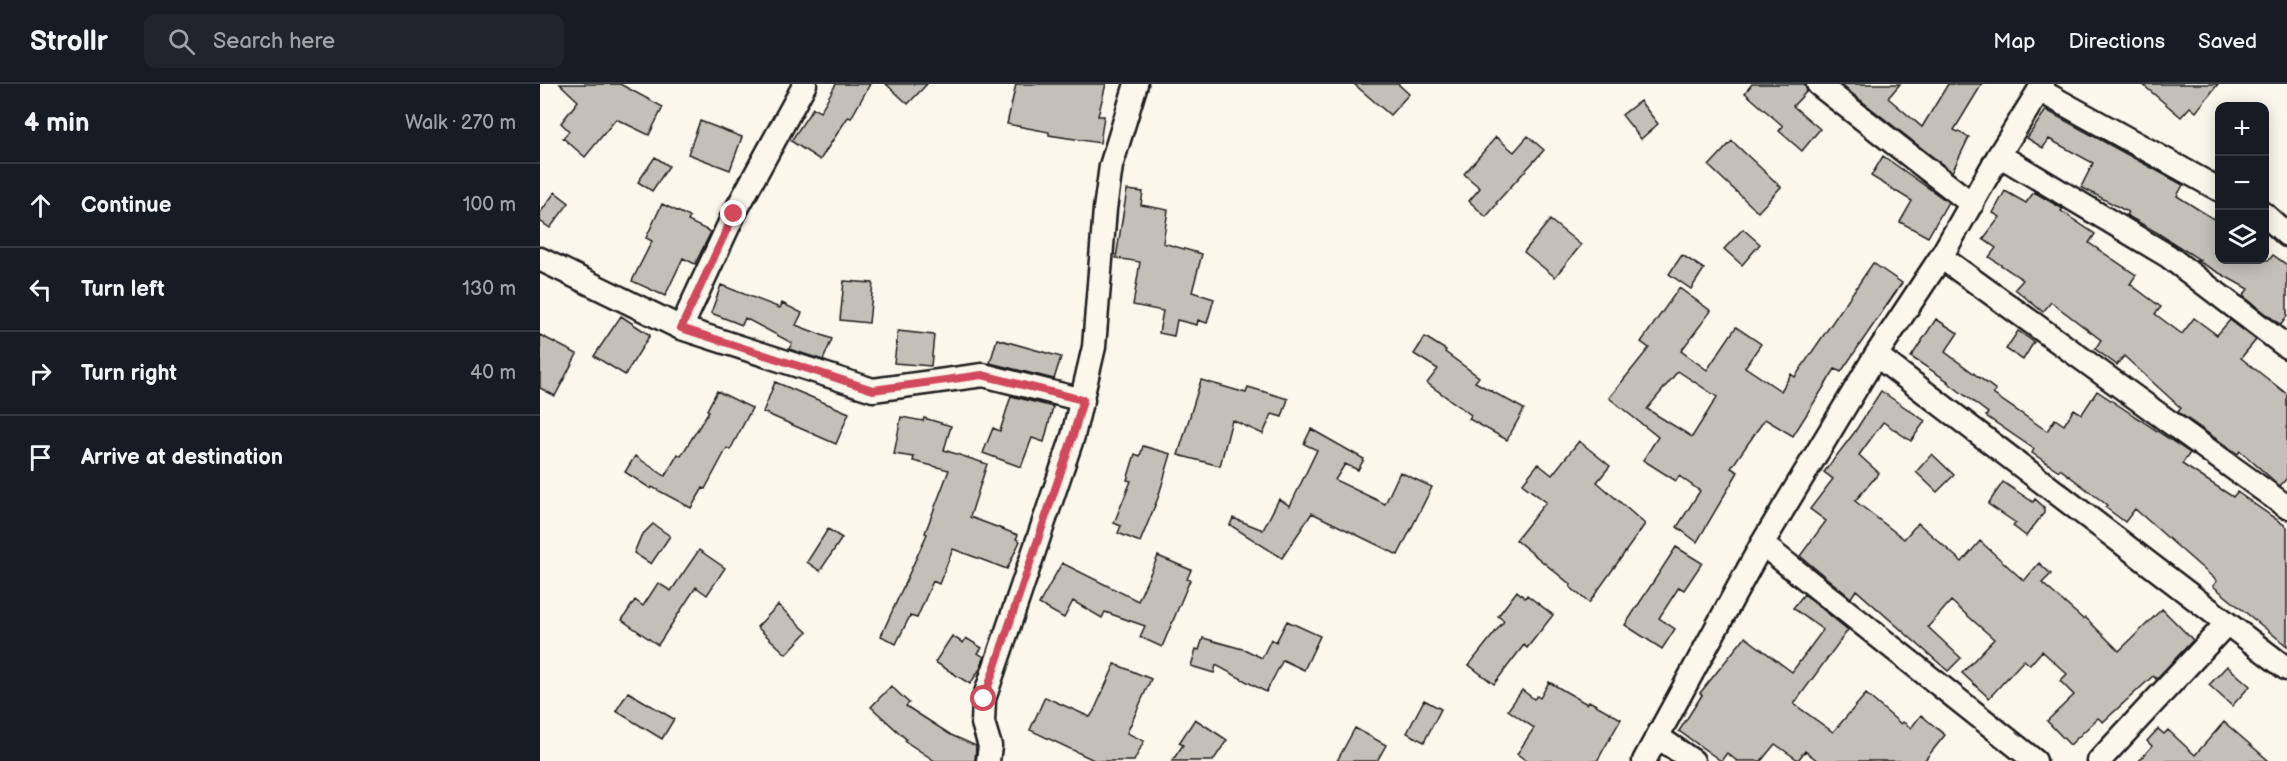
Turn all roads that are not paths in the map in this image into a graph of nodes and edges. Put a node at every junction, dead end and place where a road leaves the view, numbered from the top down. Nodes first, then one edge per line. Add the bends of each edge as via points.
1 (805, 84) edge
2 (1136, 84) edge
3 (1818, 84) edge
4 (2041, 87) edge
5 (1999, 155) junction
6 (2215, 187) edge
7 (1972, 204) junction
8 (2269, 218) edge
9 (2287, 234) edge
10 (1941, 257) junction
11 (540, 259) edge
12 (681, 328) junction
13 (2287, 347) edge
14 (1876, 355) junction
15 (1083, 400) junction
16 (2287, 507) edge
17 (1762, 544) junction
18 (2227, 623) junction
19 (2287, 669) edge
20 (1658, 737) junction
21 (988, 761) edge
22 (1644, 761) edge
23 (1693, 761) edge
24 (2035, 761) edge
25 (2099, 761) edge

1 - 12 street via 734,214
2 - 15 street via 1111,166 1094,347
3 - 7 street
4 - 5 street
4 - 6 street
5 - 7 street
5 - 13 street via 2168,256
7 - 10 street
8 - 9 street
10 - 14 street
10 - 16 street
11 - 12 street
12 - 15 street via 873,390 982,375
14 - 17 street
14 - 18 street
15 - 21 street via 984,699 982,723 990,746
17 - 20 street
17 - 24 street
18 - 19 street
18 - 25 street
20 - 22 street
20 - 23 street

